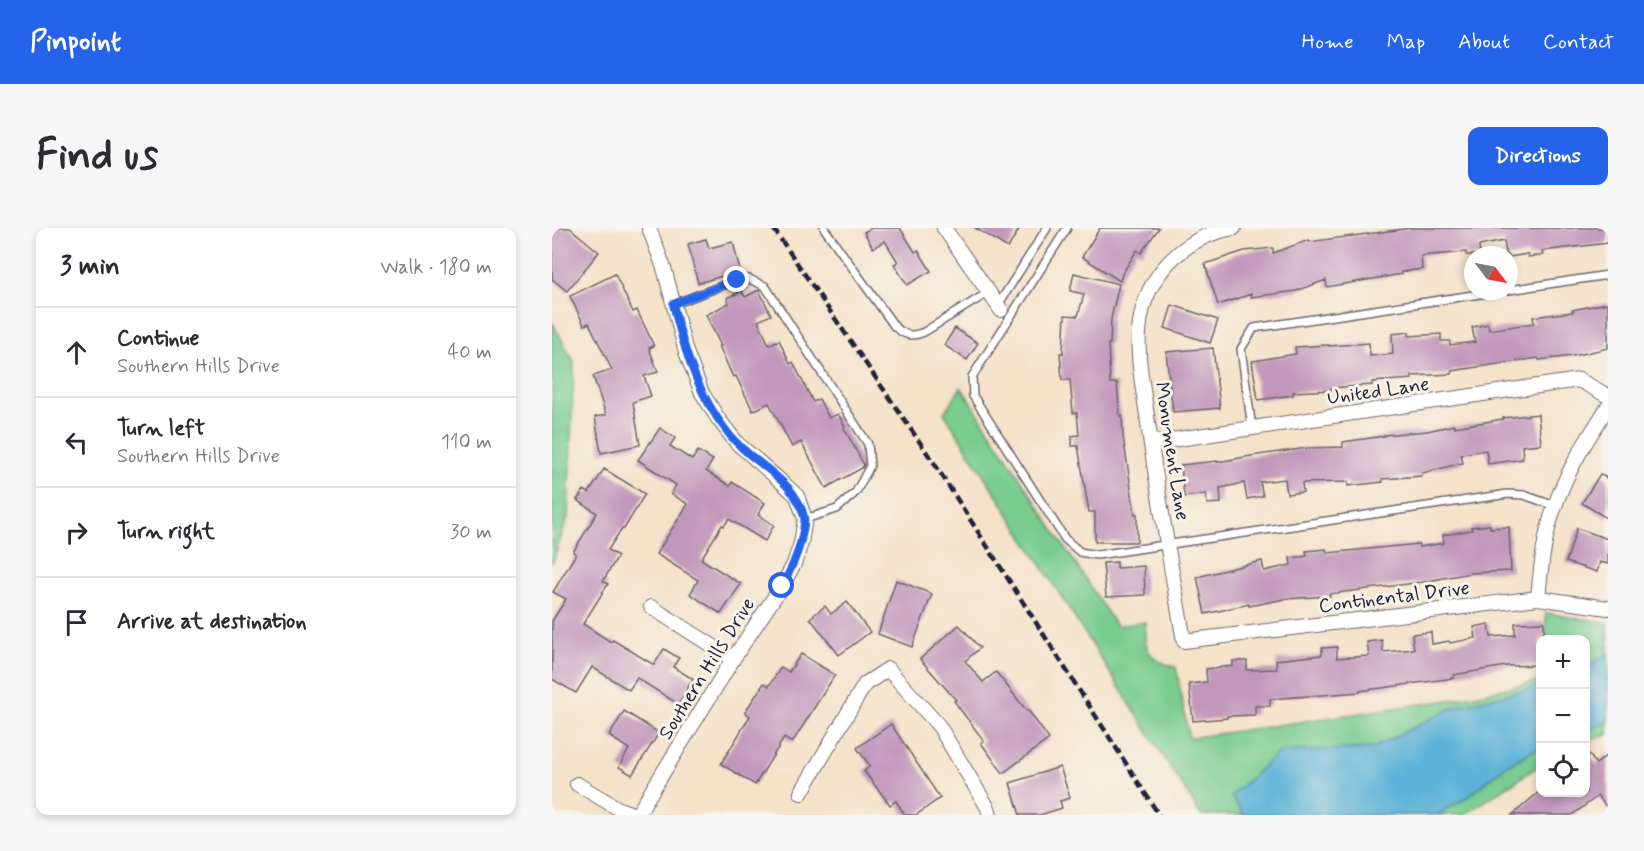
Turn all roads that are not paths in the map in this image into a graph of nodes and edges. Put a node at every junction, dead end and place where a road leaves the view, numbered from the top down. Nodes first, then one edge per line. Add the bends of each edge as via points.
1 (649, 228) edge
2 (824, 228) edge
3 (944, 228) edge
4 (1047, 228) edge
5 (1067, 228) edge
6 (1228, 228) edge
7 (1608, 275) edge
8 (1518, 289) edge
9 (989, 292) junction
10 (1464, 296) edge
11 (673, 304) junction
12 (1000, 308) joint
13 (1608, 396) edge
14 (1608, 406) edge
15 (1252, 428) junction
16 (1151, 443) junction
17 (1555, 506) junction
18 (805, 519) junction
19 (1167, 543) junction
20 (1538, 598) junction
21 (651, 607) dead end
22 (1608, 608) edge
23 (1184, 640) joint
24 (733, 659) junction
25 (577, 784) dead end
26 (801, 794) dead end
27 (636, 815) edge
28 (990, 815) edge

1 - 11 street
2 - 9 lane via 904,334 924,332
3 - 9 street
4 - 12 lane
5 - 19 lane via 972,377 973,396 1065,538 1080,552 1097,555
6 - 16 street, Monument Lane via 1201,237 1179,252 1161,270 1142,309 1138,347
7 - 8 lane
9 - 12 street
10 - 15 lane via 1254,328 1241,349
11 - 18 street via 702,393 737,444 797,496
11 - 18 lane via 737,280 749,279 765,286 868,444 870,466 856,492 837,509
13 - 15 street, United Lane via 1579,380
14 - 17 street via 1577,456
15 - 16 street, United Lane
16 - 19 street, Monument Lane
17 - 19 lane via 1508,494
17 - 20 street via 1543,552
18 - 24 street, Southern Hills Drive via 794,564
19 - 23 street, Monument Lane
20 - 22 street, Continental Drive
20 - 23 street, Continental Drive
21 - 24 street
24 - 27 street, Southern Hills Drive
25 - 27 street
26 - 28 street via 866,684 888,669 939,726

